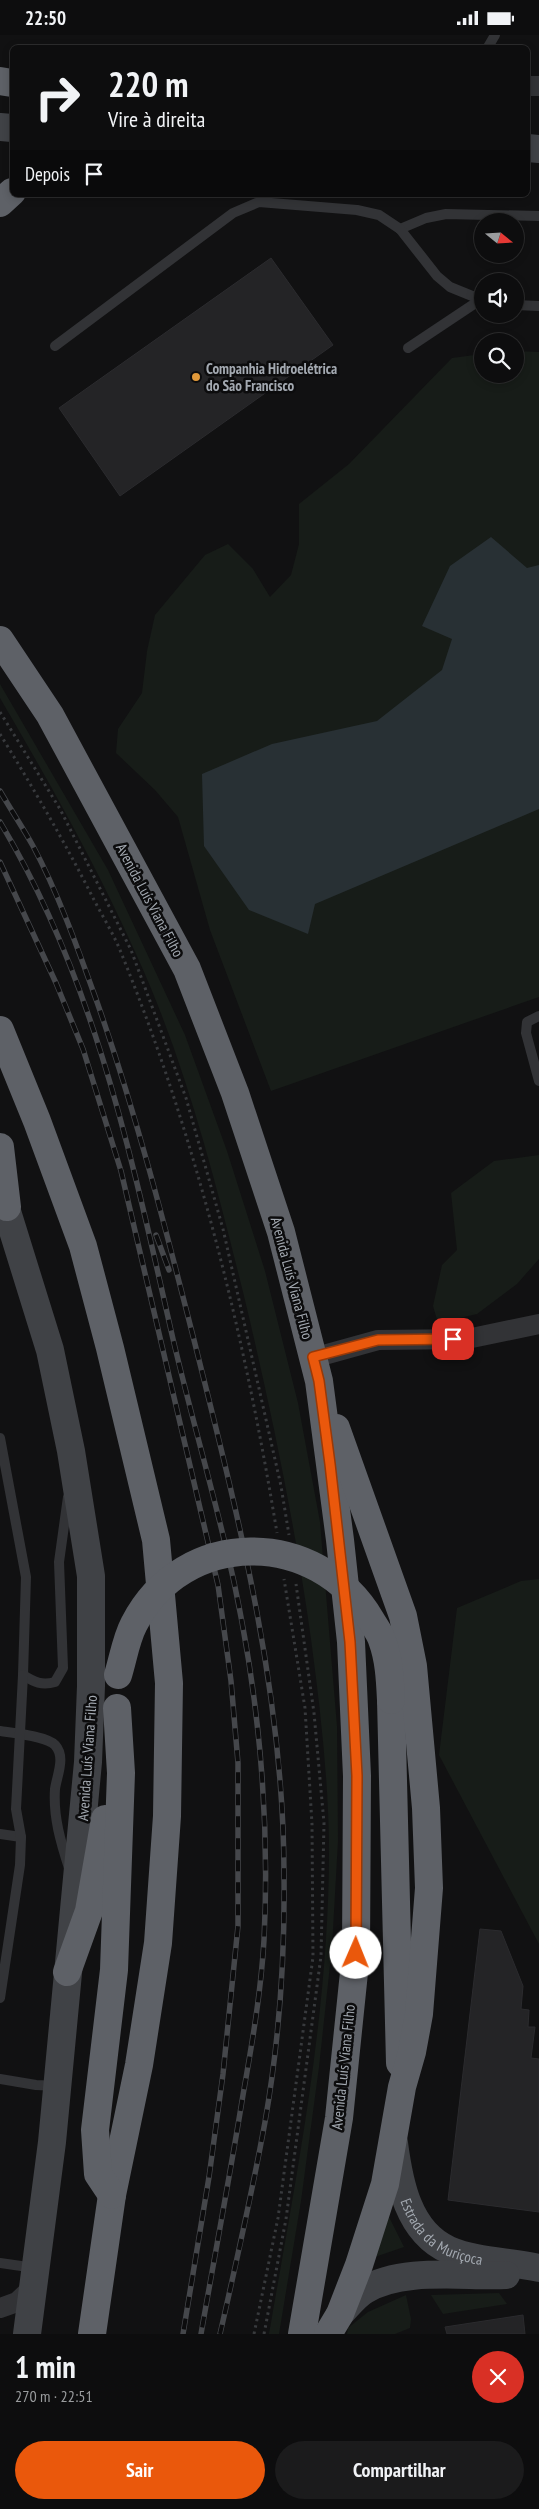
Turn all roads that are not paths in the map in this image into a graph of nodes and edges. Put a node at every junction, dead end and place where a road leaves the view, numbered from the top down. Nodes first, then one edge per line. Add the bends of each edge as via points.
1 (10, 194) edge
2 (0, 203) edge
3 (539, 216) edge
4 (400, 229) junction
5 (474, 297) edge
6 (474, 305) edge
7 (524, 305) edge
8 (539, 306) edge
9 (54, 346) dead end
10 (408, 348) dead end
11 (0, 640) edge
12 (539, 1016) edge
13 (0, 1029) edge
14 (539, 1081) edge
15 (0, 1147) edge
16 (3, 1198) edge
17 (539, 1324) edge
18 (316, 1369) junction
19 (0, 1438) edge
20 (71, 1451) junction
21 (3, 1464) edge
22 (23, 1675) junction
23 (117, 1708) junction
24 (0, 1731) edge
25 (19, 1734) junction
26 (0, 1834) edge
27 (21, 1837) junction
28 (77, 1891) junction
29 (67, 1972) junction
30 (0, 1999) edge
31 (0, 2079) edge
32 (58, 2086) junction
33 (402, 2087) junction
34 (394, 2142) junction
35 (112, 2195) junction
36 (0, 2263) edge
37 (539, 2269) edge
38 (35, 2277) junction
39 (0, 2308) edge
40 (334, 2324) edge
41 (27, 2334) edge
42 (92, 2334) edge
43 (302, 2334) edge

1 - 2 highway
3 - 4 lane via 446,214
4 - 5 lane via 437,277 450,287
4 - 9 lane via 379,215 357,210 260,202 233,213
6 - 10 lane
7 - 8 lane
11 - 18 highway, Avenida Luís Viana Filho via 50,715 186,969 235,1093 281,1232
12 - 14 lane via 531,1018 526,1027
13 - 35 highway via 83,1246 156,1540 169,1683 167,1816 158,1943 139,2065
15 - 16 highway
16 - 20 main road, Avenida Luís Viana Filho via 13,1251 50,1350
17 - 18 street via 467,1339 378,1340
18 - 33 highway via 397,1599 413,1666 426,1808 429,1888 419,2014
18 - 43 highway, Avenida Luís Viana Filho via 340,1540 350,1642 357,1776 356,1953 339,2118
19 - 21 lane
20 - 22 lane via 59,1562 63,1668 55,1682 47,1685
20 - 28 main road, Avenida Luís Viana Filho via 91,1576 88,1761
21 - 22 lane via 26,1577
22 - 25 lane
23 - 29 highway via 101,1849 89,1911
23 - 33 highway, bridge via 118,1675 133,1625 152,1598 174,1578 208,1558 239,1551 270,1552 307,1561 334,1576 356,1597 382,1639 390,1669 398,2046
23 - 35 highway via 120,1783 114,1970 95,2140 98,2173
24 - 25 lane
25 - 27 lane via 16,1809
25 - 28 lane via 48,1741 59,1751 61,1757 55,1791 57,1827
26 - 27 lane
27 - 30 lane
28 - 29 main road, Avenida Luís Viana Filho
29 - 32 main road, Avenida Luís Viana Filho
31 - 32 lane
32 - 38 main road, Avenida Luís Viana Filho
33 - 34 highway
34 - 37 main road, Estrada da Muriçoca via 397,2169 409,2210 433,2241 467,2255
34 - 40 highway via 373,2226
35 - 42 highway
36 - 38 lane
37 - 40 main road, Estrada da Muriçoca via 514,2275 401,2278 366,2290
38 - 39 street via 17,2302
38 - 41 main road, Avenida Luís Viana Filho

